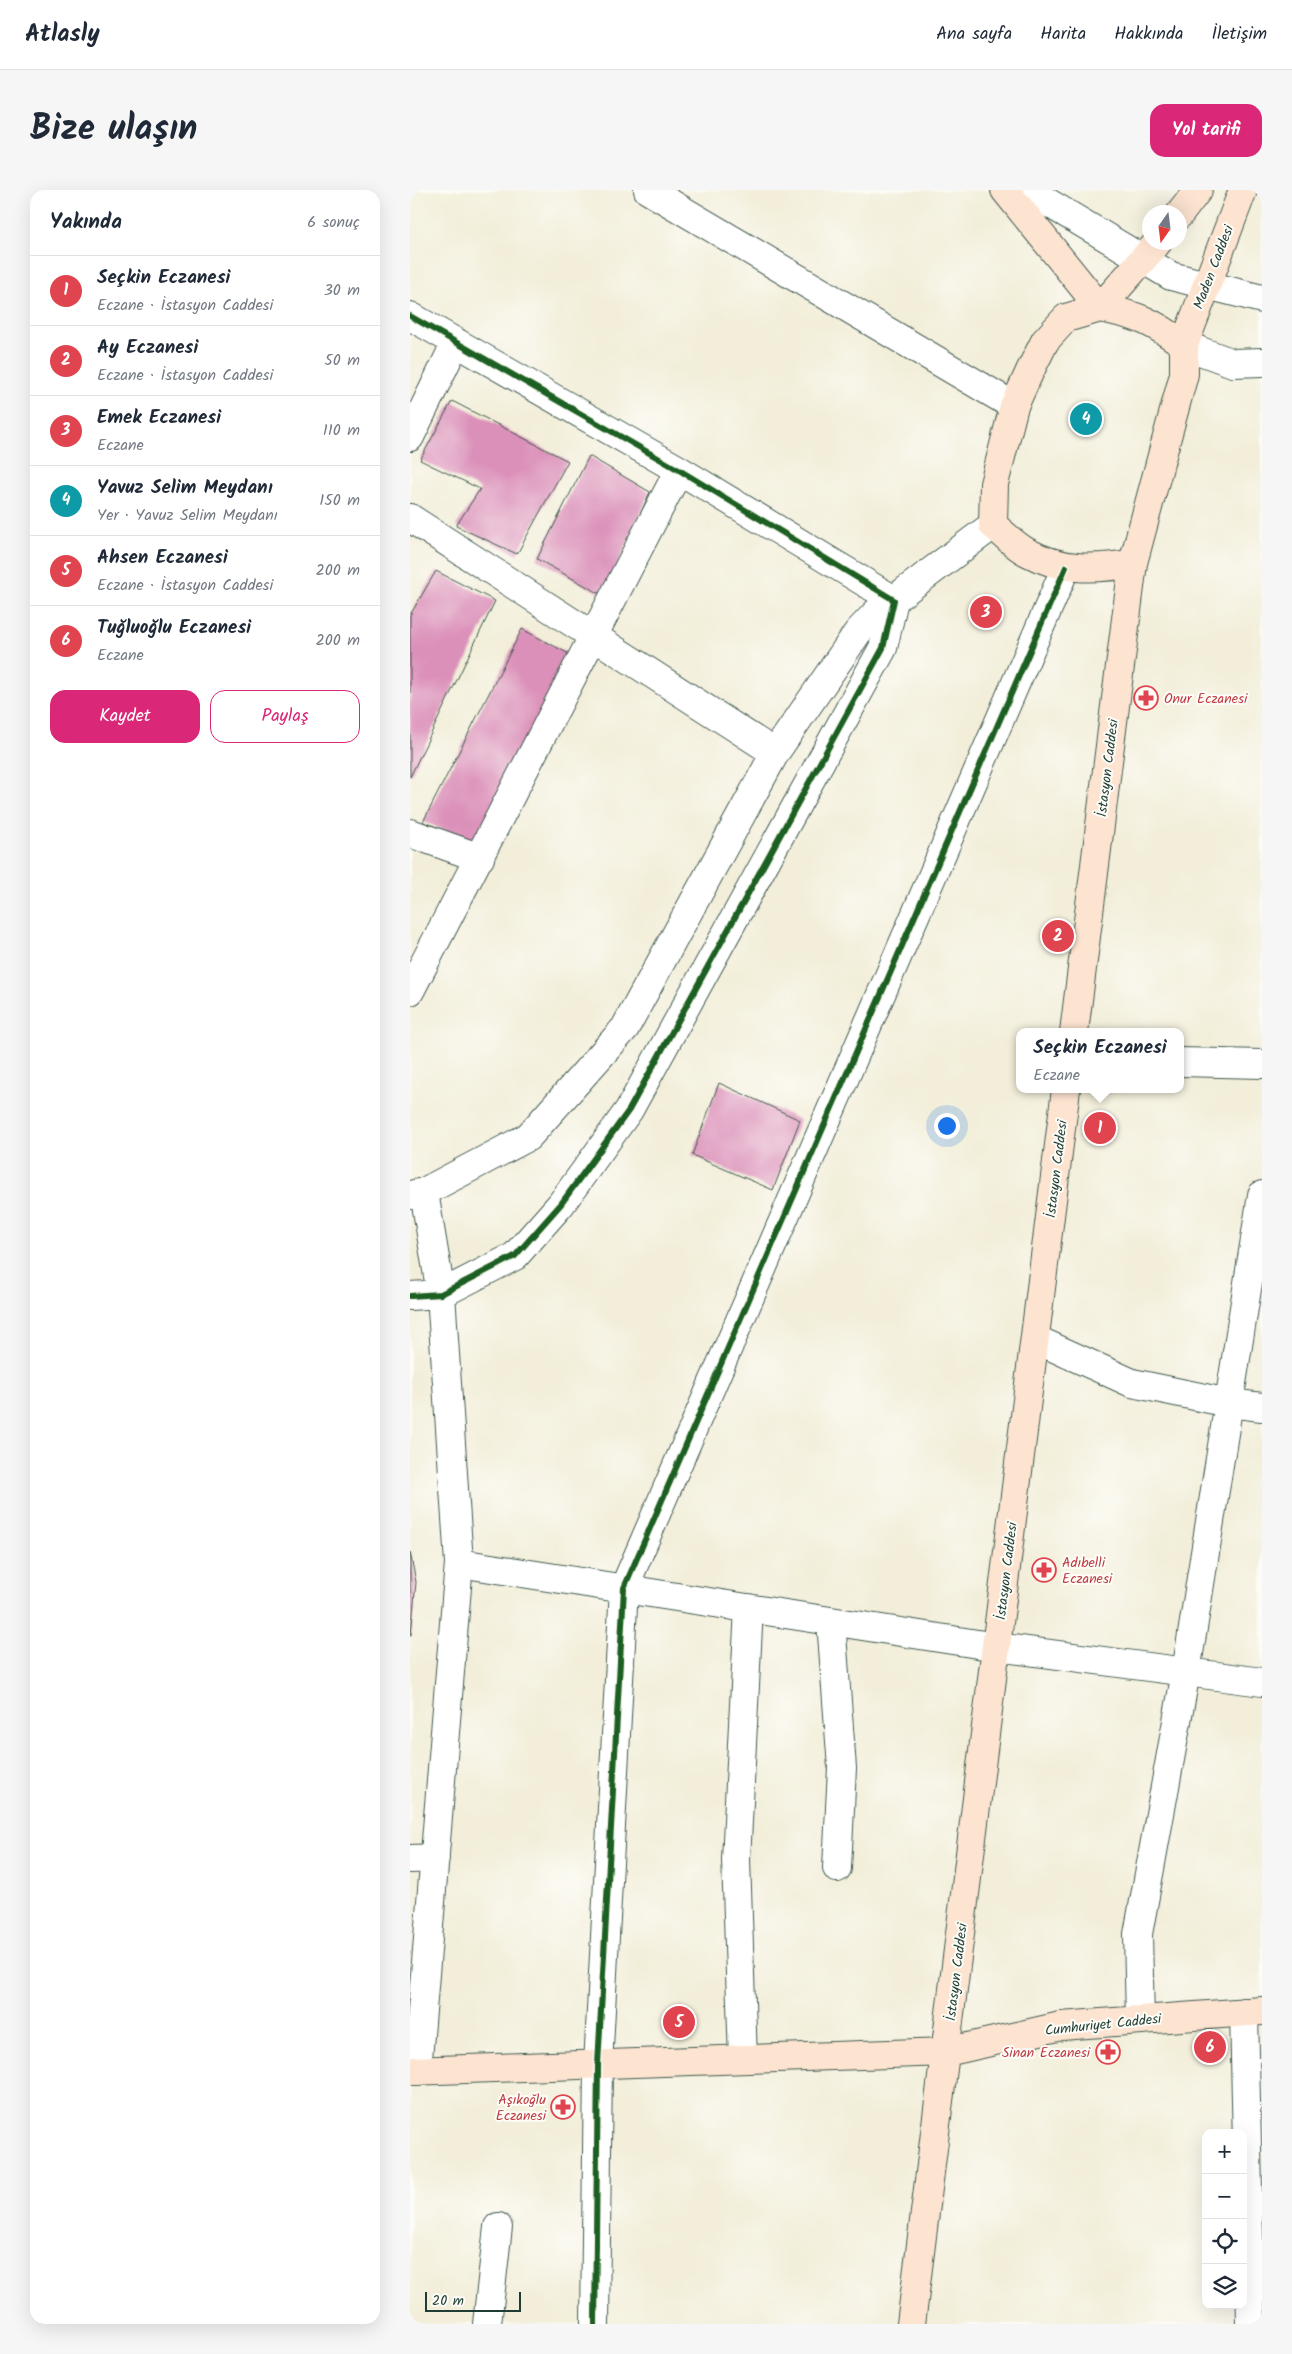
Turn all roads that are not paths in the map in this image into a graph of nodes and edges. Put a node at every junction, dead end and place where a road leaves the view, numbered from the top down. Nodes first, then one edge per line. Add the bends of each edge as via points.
1 (648, 190) edge
2 (1006, 190) edge
3 (1028, 190) edge
4 (1198, 190) edge
5 (1243, 190) edge
6 (1187, 205) edge
7 (1151, 251) edge
8 (1206, 284) junction
9 (1262, 299) edge
10 (1100, 308) junction
11 (410, 316) edge
12 (456, 342) junction
13 (1184, 345) junction
14 (1262, 362) edge
15 (1014, 406) junction
16 (410, 437) edge
17 (679, 470) junction
18 (410, 518) edge
19 (993, 525) junction
20 (1133, 564) junction
21 (1066, 567) junction
22 (894, 600) junction
23 (594, 635) junction
24 (775, 753) junction
25 (410, 833) edge
26 (480, 858) junction
27 (410, 991) edge
28 (1075, 1028) edge
29 (1184, 1062) edge
30 (1262, 1064) edge
31 (1066, 1093) edge
32 (417, 1194) edge
33 (1262, 1195) edge
34 (1255, 1278) edge
35 (441, 1294) junction
36 (410, 1296) edge
37 (1035, 1339) junction
38 (1229, 1403) junction
39 (1262, 1407) edge
40 (459, 1563) junction
41 (624, 1588) junction
42 (749, 1608) junction
43 (831, 1621) junction
44 (997, 1647) junction
45 (1186, 1672) junction
46 (1262, 1682) edge
47 (422, 1858) edge
48 (837, 1868) dead end
49 (1253, 2011) edge
50 (1140, 2020) junction
51 (946, 2052) junction
52 (742, 2059) junction
53 (598, 2064) junction
54 (414, 2071) edge
55 (498, 2227) dead end
56 (487, 2324) edge
57 (595, 2324) edge
58 (911, 2324) edge
59 (1251, 2324) edge

1 - 15 street
2 - 10 main road
3 - 7 street
4 - 6 main road
5 - 8 main road, Maden Caddesi
7 - 8 street via 1171,276
7 - 10 main road
8 - 9 street
8 - 13 main road, Maden Caddesi
10 - 13 main road via 1130,314 1159,326
10 - 15 main road via 1066,318 1045,341
11 - 12 street
12 - 16 street
12 - 17 street
13 - 14 street via 1233,363
13 - 20 main road, Maden Caddesi via 1184,374
15 - 19 main road via 994,484
17 - 22 street
17 - 23 street
18 - 23 street
19 - 21 main road via 1026,552
19 - 22 street
20 - 21 main road via 1100,569
20 - 28 main road, İstasyon Caddesi
21 - 41 street
22 - 24 street via 858,632
22 - 35 street via 883,648 629,1110 561,1204 515,1256
23 - 24 street
23 - 26 street
24 - 32 street via 625,1028 528,1137
25 - 26 street
26 - 27 street
29 - 30 street
31 - 37 main road, İstasyon Caddesi
32 - 35 street
33 - 34 street
34 - 38 street
35 - 36 street
35 - 40 street
37 - 38 street via 1132,1383
37 - 44 main road, İstasyon Caddesi
38 - 39 street
38 - 45 street
40 - 41 street
40 - 47 street
41 - 42 street
41 - 53 street
42 - 43 street
42 - 52 street via 736,1860
43 - 44 street
43 - 48 street via 842,1768
44 - 45 street
44 - 51 main road, İstasyon Caddesi
45 - 46 street
45 - 50 street via 1138,1934
47 - 54 street
49 - 50 main road, Cumhuriyet Caddesi
49 - 59 street
50 - 51 main road, Cumhuriyet Caddesi via 1061,2026
51 - 52 main road, Cumhuriyet Caddesi
51 - 58 main road, İstasyon Caddesi
52 - 53 main road, Cumhuriyet Caddesi
53 - 54 main road, Cumhuriyet Caddesi
53 - 57 street
55 - 56 street

